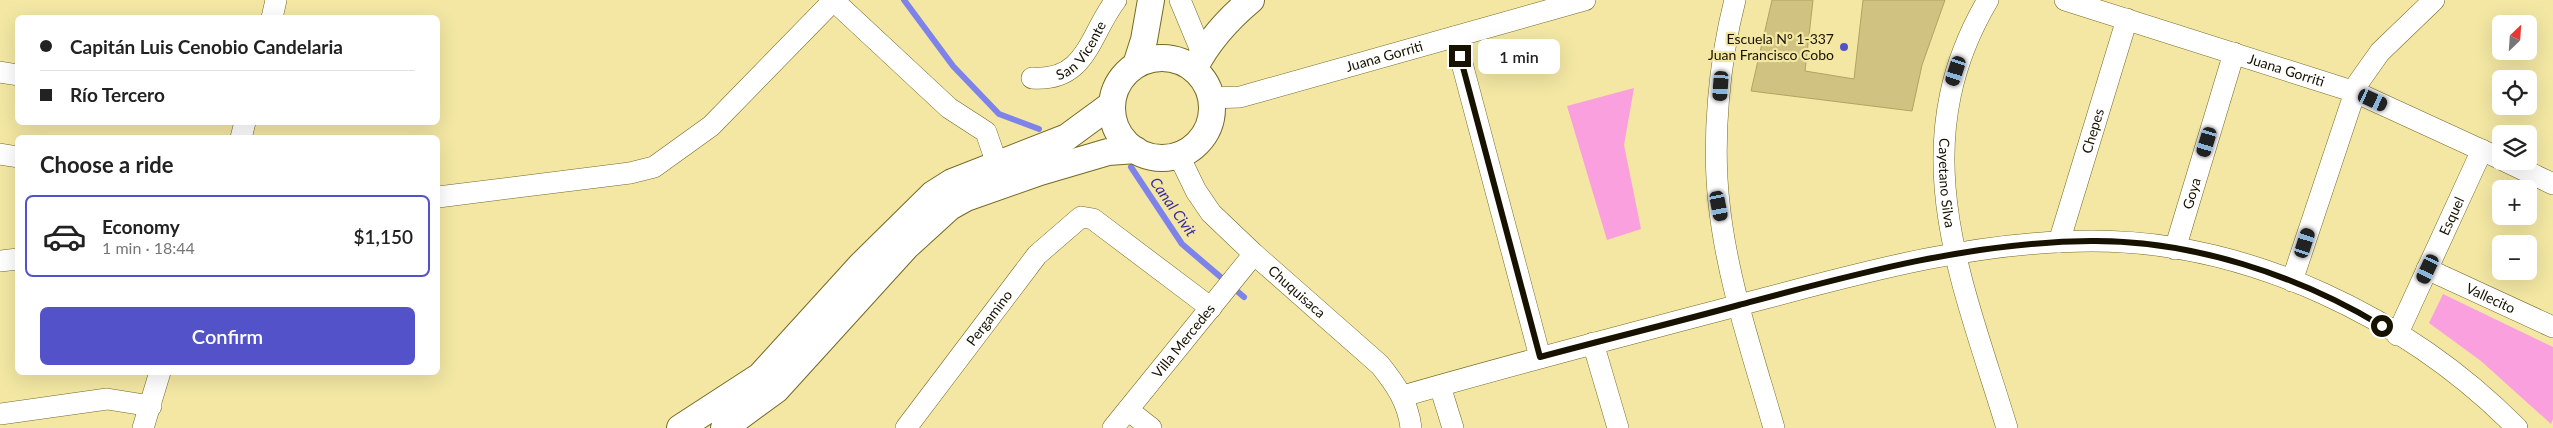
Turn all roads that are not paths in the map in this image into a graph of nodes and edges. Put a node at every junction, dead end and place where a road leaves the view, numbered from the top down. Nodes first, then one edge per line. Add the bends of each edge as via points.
1 (276, 0) edge
2 (834, 0) edge
3 (1116, 0) edge
4 (1150, 0) edge
5 (1180, 0) edge
6 (1251, 0) edge
7 (1585, 0) edge
8 (1735, 0) edge
9 (1988, 0) edge
10 (2066, 0) edge
11 (2434, 0) edge
12 (273, 15) edge
13 (2127, 19) junction
14 (1454, 37) junction
15 (2234, 53) junction
16 (1198, 61) junction
17 (1136, 65) junction
18 (0, 72) edge
19 (15, 74) edge
20 (1032, 78) dead end
21 (2355, 92) junction
22 (1211, 98) junction
23 (1112, 104) junction
24 (1136, 150) junction
25 (2482, 150) junction
26 (0, 154) edge
27 (2492, 155) edge
28 (15, 156) edge
29 (1179, 156) junction
30 (997, 164) junction
31 (2524, 170) edge
32 (2553, 184) edge
33 (440, 197) edge
34 (2059, 242) junction
35 (2175, 249) junction
36 (1954, 253) junction
37 (1254, 254) junction
38 (15, 259) edge
39 (0, 261) edge
40 (2428, 269) junction
41 (2292, 281) junction
42 (1739, 305) junction
43 (1211, 308) junction
44 (2553, 327) edge
45 (2397, 335) junction
46 (1593, 343) junction
47 (1540, 357) junction
48 (159, 375) edge
49 (1440, 386) junction
50 (1403, 396) junction
51 (151, 406) junction
52 (1128, 410) junction
53 (0, 414) edge
54 (2513, 427) edge
55 (144, 428) edge
56 (680, 428) edge
57 (724, 428) edge
58 (906, 428) edge
59 (1113, 428) edge
60 (1151, 428) edge
61 (1411, 428) edge
62 (1453, 428) edge
63 (1618, 428) edge
64 (1774, 428) edge
65 (2008, 428) edge

1 - 12 street
2 - 30 street via 949,108 986,132
2 - 33 street via 711,126 654,166 630,174
3 - 20 street, San Vicente via 1077,65 1062,76
4 - 17 main road via 1144,40
5 - 16 street
6 - 16 main road via 1221,27
7 - 14 street, Juana Gorriti
8 - 42 street via 1721,86 1716,174 1719,206
9 - 36 street, Cayetano Silva via 1962,52 1950,90 1943,135 1944,184
10 - 13 street, Juana Gorriti
11 - 21 street via 2380,52
13 - 15 street, Juana Gorriti
13 - 34 street, Chepes
14 - 22 street, Juana Gorriti via 1240,97
14 - 47 street
15 - 21 street, Juana Gorriti
15 - 35 street, Goya
16 - 17 main road via 1167,58
16 - 22 main road
17 - 23 main road via 1119,82
18 - 19 street
21 - 25 street, Juana Gorriti
21 - 41 street
22 - 29 main road via 1212,114 1207,130 1198,144
23 - 24 main road via 1117,131
23 - 30 main road via 1067,137
24 - 29 main road via 1151,157
24 - 57 main road via 1095,155 1040,172 966,198 950,208 906,247 776,390
25 - 27 street, Juana Gorriti
25 - 40 street, Esquel
26 - 28 street
29 - 37 street, Chuquisaca via 1211,213
30 - 56 main road via 952,182 926,200 861,265 760,376
31 - 32 street
34 - 35 street via 2122,243
34 - 36 street
35 - 41 street via 2233,262
36 - 42 street via 1828,280
36 - 65 street, Cayetano Silva
37 - 43 street, Villa Mercedes
37 - 50 street, Chuquisaca via 1380,365
38 - 39 street
40 - 44 street, Vallecito
40 - 45 street, Esquel
41 - 45 street
42 - 46 street
42 - 64 street
43 - 52 street, Villa Mercedes
43 - 58 street, Pergamino via 1093,219 1081,217 1037,255
45 - 54 street via 2456,374
46 - 47 street
46 - 63 street
47 - 49 street
48 - 51 street
49 - 50 street
49 - 62 street
50 - 61 street, Chuquisaca
51 - 53 street via 106,400
51 - 55 street
52 - 59 street, Villa Mercedes
52 - 60 street

